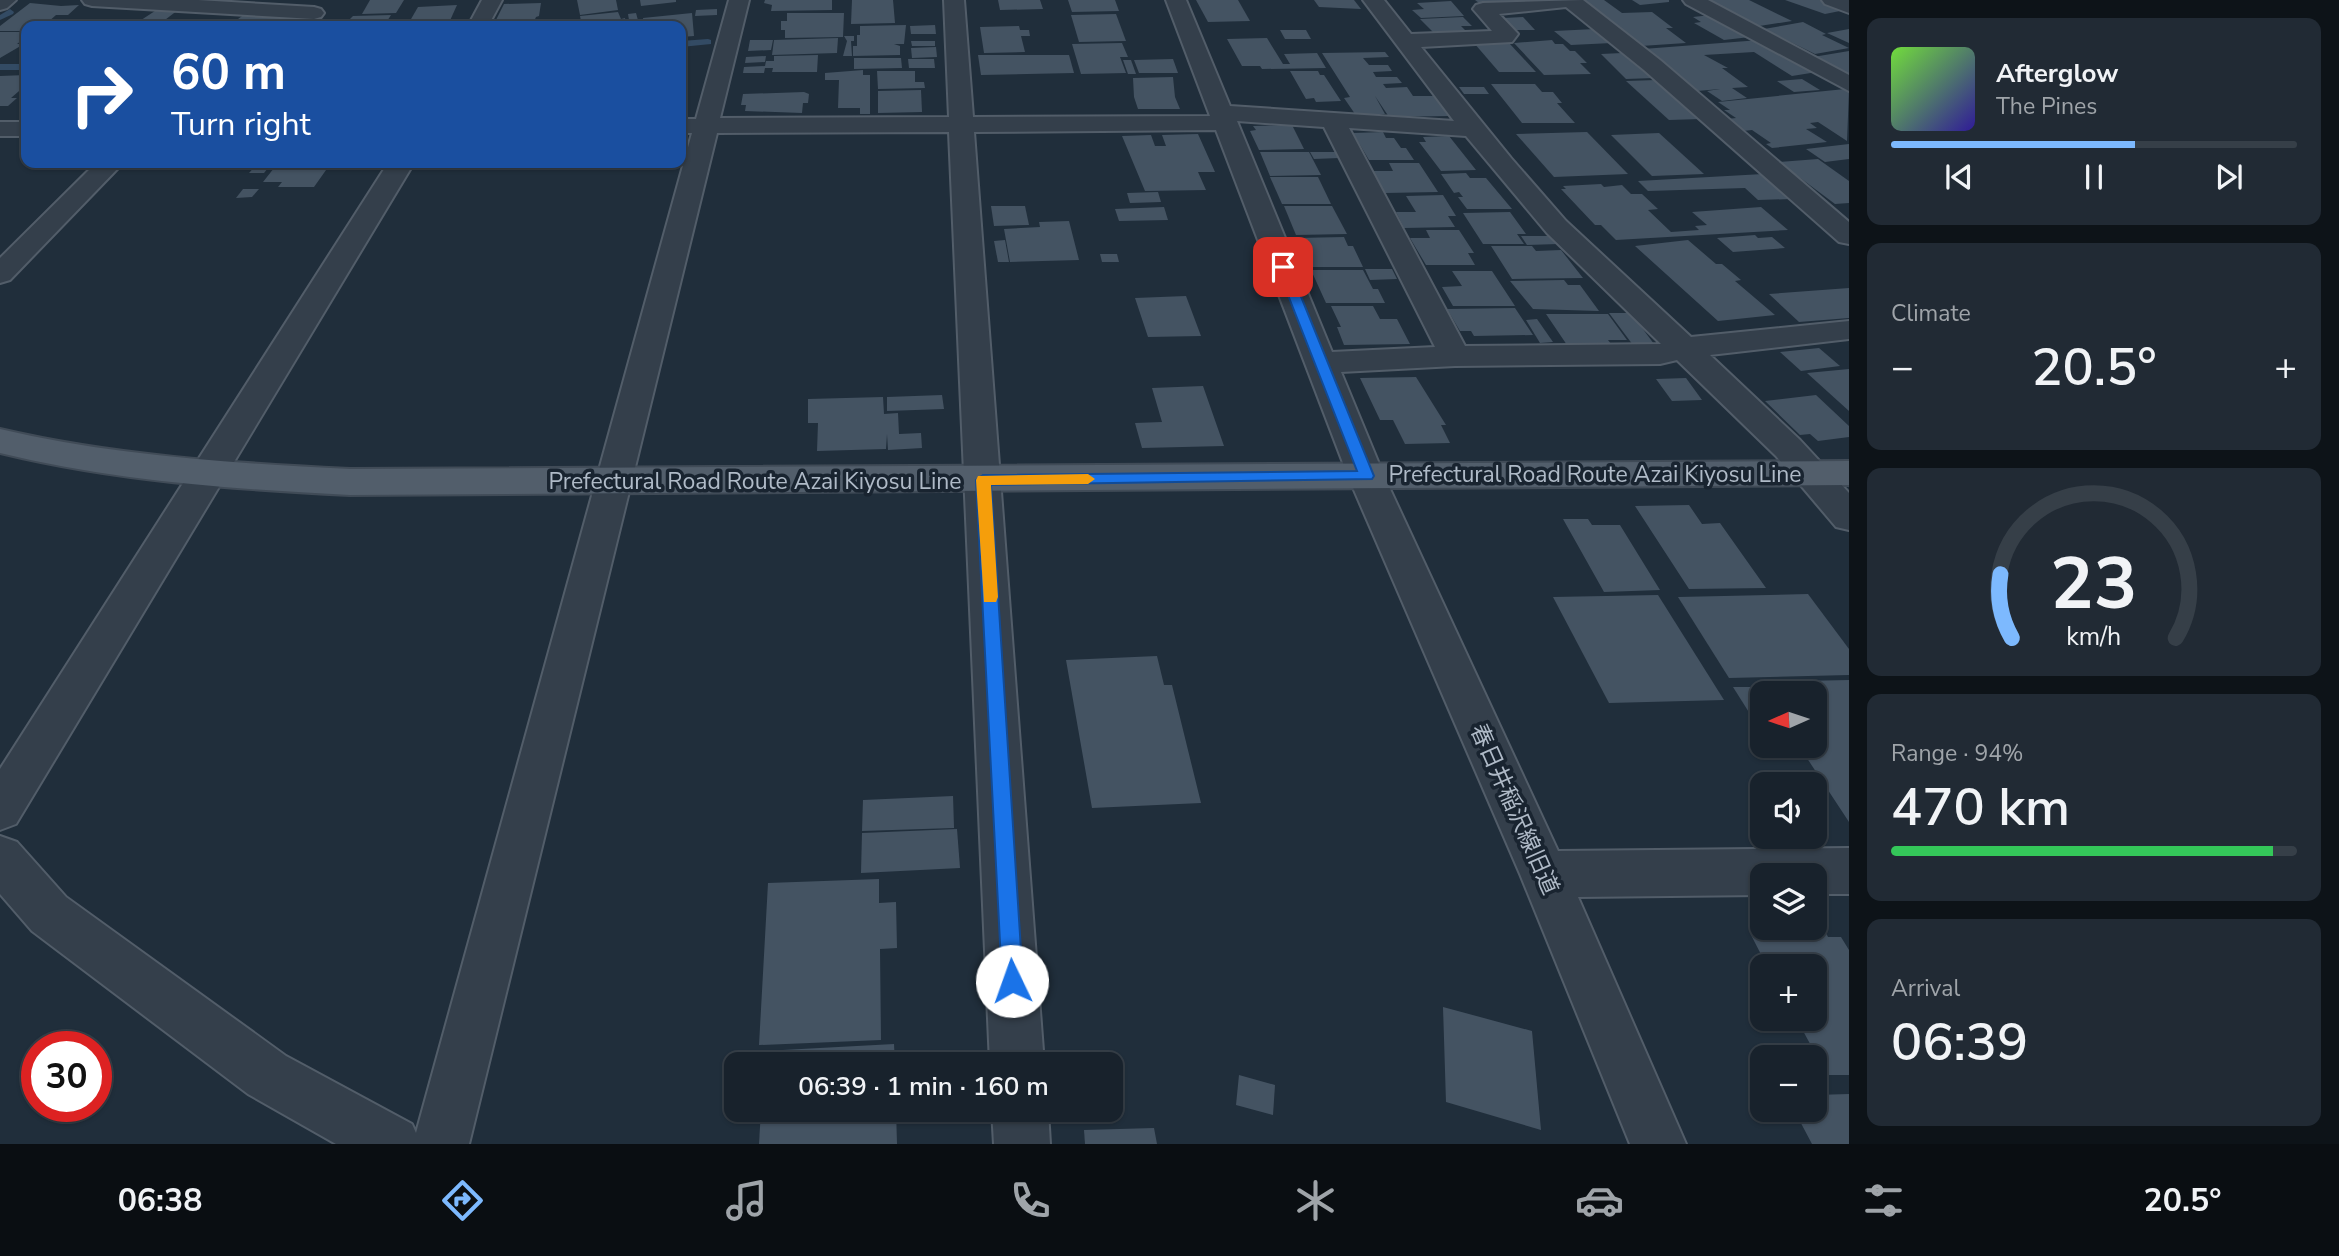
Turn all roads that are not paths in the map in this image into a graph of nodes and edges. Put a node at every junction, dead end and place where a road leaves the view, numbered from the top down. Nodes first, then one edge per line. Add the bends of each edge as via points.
1 (6, 0) edge
2 (92, 0) edge
3 (334, 0) edge
4 (492, 0) edge
5 (739, 0) edge
6 (954, 0) edge
7 (1176, 0) edge
8 (1373, 0) edge
9 (1571, 0) edge
10 (1693, 0) edge
11 (1832, 0) edge
12 (0, 5) edge
13 (1849, 7) edge
14 (314, 13) junction
15 (302, 21) edge
16 (481, 21) edge
17 (1406, 41) junction
18 (1849, 84) edge
19 (1224, 118) junction
20 (1333, 121) junction
21 (962, 124) junction
22 (694, 126) edge
23 (21, 128) edge
24 (0, 129) edge
25 (1472, 129) junction
26 (686, 162) edge
27 (105, 168) edge
28 (398, 168) edge
29 (685, 168) edge
30 (1849, 236) edge
31 (0, 274) edge
32 (1849, 330) edge
33 (1684, 348) junction
34 (1455, 356) junction
35 (1322, 363) junction
36 (0, 441) edge
37 (1849, 472) edge
38 (1813, 473) junction
39 (208, 474) junction
40 (1366, 476) junction
41 (983, 480) junction
42 (614, 481) junction
43 (1849, 517) edge
44 (0, 809) edge
45 (0, 859) edge
46 (1849, 871) edge
47 (1544, 874) junction
48 (1016, 1052) edge
49 (1021, 1122) edge
50 (392, 1144) edge
51 (441, 1144) edge
52 (1022, 1144) edge
53 (1658, 1144) edge

1 - 12 street
2 - 14 street
3 - 14 street
4 - 16 street
5 - 22 street
6 - 21 street
7 - 19 street, 春日井稲沢線旧道
8 - 17 street
9 - 17 street via 1483,9 1507,34 1504,37
9 - 30 street
10 - 18 street
11 - 13 street
14 - 15 street
17 - 25 street
19 - 20 street
19 - 21 street
19 - 35 street, 春日井稲沢線旧道
20 - 25 street
20 - 34 street
21 - 22 street
21 - 41 street
22 - 26 street
23 - 24 street
25 - 33 street via 1577,248
27 - 31 street
28 - 39 street
29 - 42 street
32 - 33 street
33 - 34 street via 1660,354
33 - 38 street
34 - 35 street
35 - 40 street, 春日井稲沢線旧道
36 - 39 main road, Prefectural Road Route Azai Kiyosu Line via 53,455
37 - 38 main road, Prefectural Road Route Azai Kiyosu Line
38 - 40 main road, Prefectural Road Route Azai Kiyosu Line
38 - 43 street
39 - 42 main road, Prefectural Road Route Azai Kiyosu Line via 349,482
39 - 44 street
40 - 41 main road, Prefectural Road Route Azai Kiyosu Line
40 - 47 street, 春日井稲沢線旧道
41 - 42 main road, Prefectural Road Route Azai Kiyosu Line
41 - 48 street
42 - 51 street
45 - 50 street via 49,914 267,1075
46 - 47 street
47 - 53 street, 春日井稲沢線旧道
49 - 52 street

